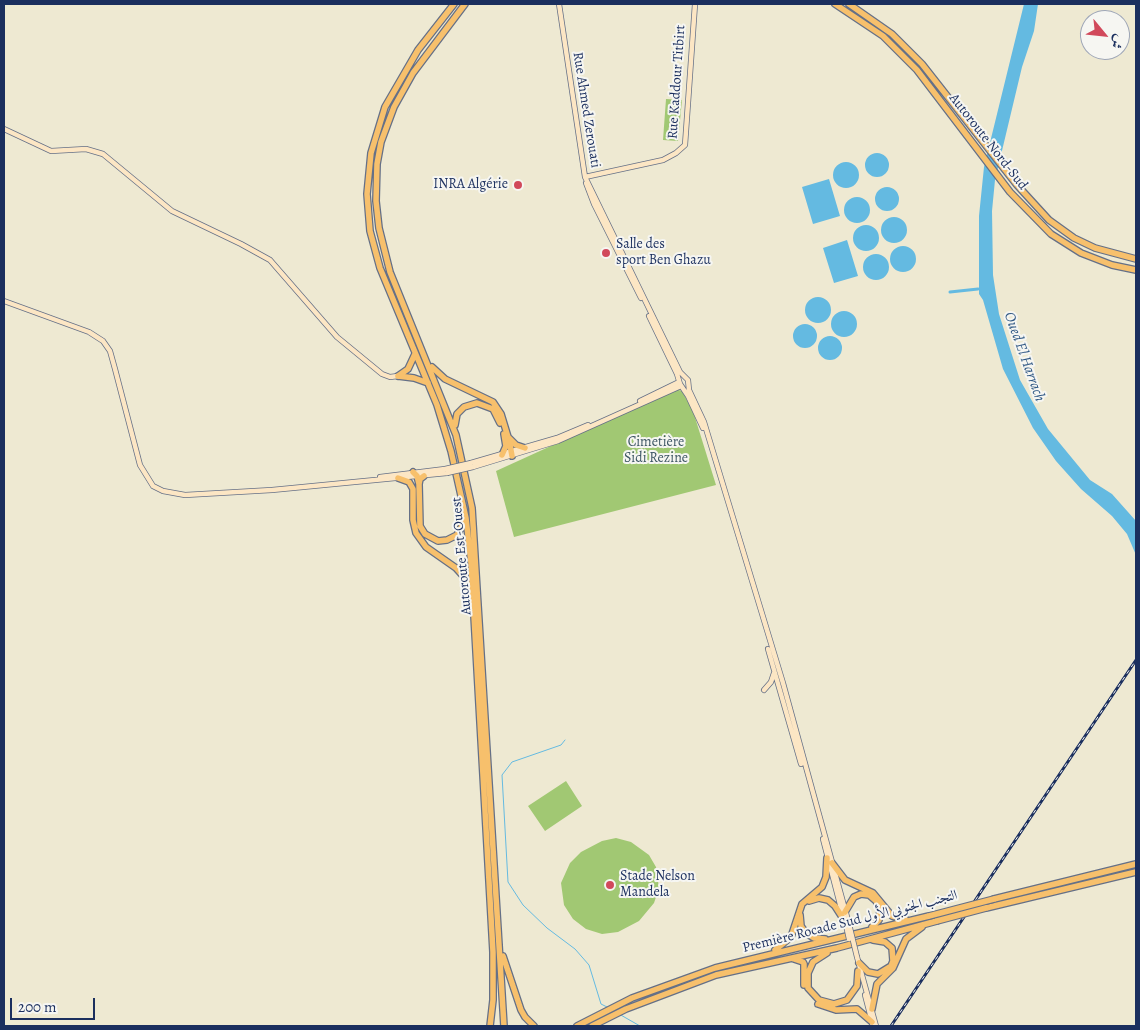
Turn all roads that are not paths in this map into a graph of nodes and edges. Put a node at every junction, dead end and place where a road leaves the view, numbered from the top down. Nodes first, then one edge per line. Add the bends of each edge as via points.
1 (454, 4) edge
2 (465, 4) edge
3 (560, 4) edge
4 (694, 4) edge
5 (835, 4) edge
6 (849, 4) edge
7 (4, 129) edge
8 (585, 177) junction
9 (1136, 259) edge
10 (1136, 270) edge
11 (4, 301) edge
12 (415, 354) junction
13 (425, 354) junction
14 (398, 376) junction
15 (681, 382) junction
16 (428, 383) junction
17 (688, 384) junction
18 (456, 435) junction
19 (557, 439) junction
20 (507, 440) junction
21 (525, 448) junction
22 (511, 454) junction
23 (502, 455) junction
24 (472, 465) junction
25 (446, 471) junction
26 (414, 475) junction
27 (424, 476) junction
28 (398, 478) junction
29 (356, 483) junction
30 (419, 484) junction
31 (413, 490) junction
32 (466, 518) junction
33 (473, 606) junction
34 (774, 672) junction
35 (764, 690) dead end
36 (827, 858) junction
37 (832, 863) junction
38 (1136, 864) edge
39 (1136, 872) edge
40 (1073, 883) junction
41 (845, 912) junction
42 (929, 916) junction
43 (846, 923) junction
44 (927, 924) junction
45 (862, 932) junction
46 (499, 935) junction
47 (835, 939) junction
48 (866, 940) junction
49 (837, 948) junction
50 (762, 956) junction
51 (792, 959) junction
52 (857, 959) junction
53 (858, 971) junction
54 (872, 1009) junction
55 (579, 1025) edge
56 (874, 1025) edge
57 (490, 1026) edge
58 (504, 1026) edge
59 (534, 1026) edge
60 (573, 1026) edge
61 (592, 1026) edge

1 - 12 highway, Autoroute Est-Ouest via 418,50 394,89 379,122 368,174 368,213 374,248
2 - 13 highway, Autoroute Est-Ouest via 402,90 387,125 377,164 376,201 383,249 400,300
3 - 8 main road, Rue Ahmed Zerouati
4 - 8 main road, Rue Kaddour Titbirt via 687,135 683,147 663,160
5 - 10 highway, Autoroute Nord-Sud via 882,36 906,58 1037,222 1081,253
6 - 9 highway, Autoroute Nord-Sud via 892,34 911,52 1017,185 1049,220 1095,248
7 - 14 main road via 51,151 86,149 103,154 172,212 270,260 337,337 382,374
8 - 15 main road, Rue Ahmed Zerouati
11 - 29 main road via 89,332 104,342 110,351 140,465 154,486 163,491 185,495
12 - 14 highway via 408,369
12 - 16 highway, Autoroute Est-Ouest
13 - 18 highway, Autoroute Est-Ouest
13 - 20 highway via 439,375 493,402 501,414
14 - 16 highway
15 - 17 main road
15 - 17 main road via 688,380
15 - 19 main road
15 - 34 main road via 694,405 707,442
16 - 32 highway, Autoroute Est-Ouest via 451,451
17 - 37 main road via 715,459 783,684
18 - 20 highway via 454,422 457,414 472,404 483,404 493,409
18 - 46 highway, Autoroute Est-Ouest via 472,508 476,549
19 - 21 main road
19 - 22 main road
20 - 21 highway
20 - 22 highway
20 - 23 highway
21 - 22 main road
22 - 23 main road
22 - 24 main road
23 - 24 main road
24 - 25 main road, bridge
25 - 26 main road
25 - 27 main road
26 - 27 main road
26 - 28 main road
26 - 29 main road
26 - 30 highway
26 - 31 highway
27 - 30 highway
28 - 29 main road
28 - 31 highway via 408,482
30 - 32 highway via 420,526 431,539 447,540 457,535
31 - 33 highway via 416,533 426,547 461,573
32 - 33 highway, Autoroute Est-Ouest
33 - 57 highway, Autoroute Est-Ouest via 493,952
34 - 35 main road
34 - 36 main road
36 - 43 main road
36 - 50 highway via 824,882 820,890 800,906 791,937 781,947
37 - 41 main road
37 - 42 highway via 850,883 875,894 892,916 903,919
38 - 40 highway, Première Rocade Sud التجنب الجنوبي الأول
39 - 40 highway, Première Rocade Sud التجنب الجنوبي الأول
40 - 42 highway, Première Rocade Sud التجنب الجنوبي الأول, bridge
40 - 44 highway, Première Rocade Sud التجنب الجنوبي الأول, bridge
41 - 43 main road
41 - 45 highway via 851,900 858,895 867,895 876,901 880,908 879,921
42 - 45 highway, Première Rocade Sud التجنب الجنوبي الأول
43 - 47 highway via 833,904 824,899 810,900 802,910 801,923 808,934 816,939
43 - 52 main road, bridge
44 - 48 highway, Première Rocade Sud التجنب الجنوبي الأول
44 - 54 highway via 906,939 893,968 875,989
45 - 47 highway, Première Rocade Sud التجنب الجنوبي الأول
46 - 58 highway, Autoroute Est-Ouest
46 - 59 highway via 516,997 525,1017
47 - 50 highway, Première Rocade Sud التجنب الجنوبي الأول
48 - 49 highway, Première Rocade Sud التجنب الجنوبي الأول
48 - 52 highway via 889,945 894,952 893,961 887,970 878,974 868,972
49 - 51 highway, Première Rocade Sud التجنب الجنوبي الأول
49 - 53 highway via 820,956 810,966 807,982 811,993 824,1003 843,1003 855,990
50 - 55 highway, Première Rocade Sud التجنب الجنوبي الأول via 682,978 616,1005
51 - 56 highway via 803,962 804,987 816,1003 836,1010 857,1009
51 - 61 highway, Première Rocade Sud التجنب الجنوبي الأول via 716,975 626,1009
52 - 53 main road
52 - 54 main road
53 - 56 main road
54 - 56 main road
55 - 60 highway, Première Rocade Sud التجنب الجنوبي الأول

